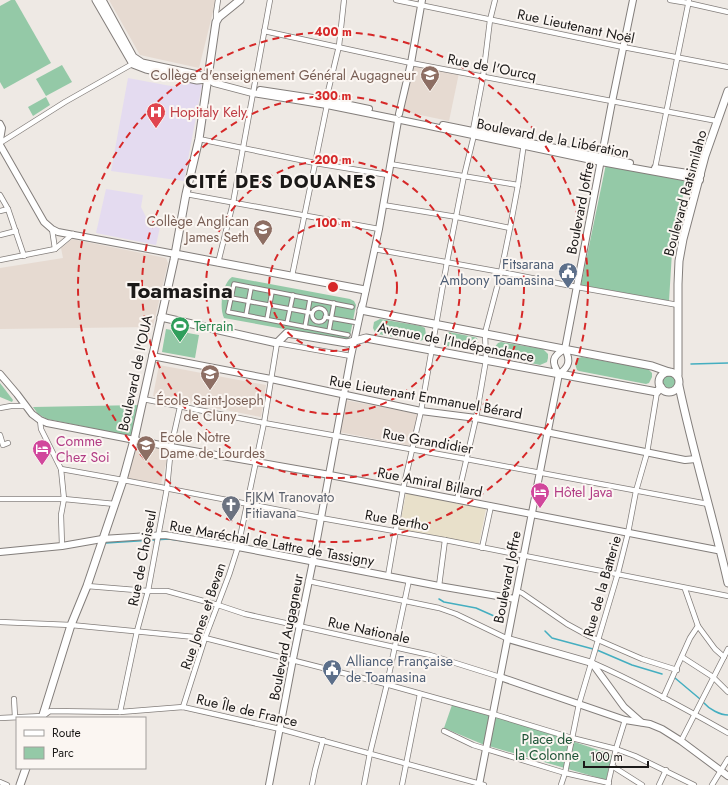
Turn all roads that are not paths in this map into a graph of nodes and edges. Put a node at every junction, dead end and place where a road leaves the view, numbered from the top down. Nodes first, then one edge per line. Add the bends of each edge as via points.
1 (96, 0) edge
2 (102, 0) edge
3 (218, 0) edge
4 (240, 0) edge
5 (270, 0) edge
6 (344, 0) edge
7 (396, 0) edge
8 (495, 0) edge
9 (633, 0) edge
10 (670, 0) edge
11 (689, 1) edge
12 (421, 2) edge
13 (728, 12) edge
14 (490, 20) junction
15 (216, 22) junction
16 (264, 31) junction
17 (339, 46) junction
18 (623, 47) junction
19 (677, 57) junction
20 (135, 62) junction
21 (411, 63) junction
22 (728, 67) edge
23 (483, 77) junction
24 (208, 79) junction
25 (253, 91) junction
26 (728, 91) edge
27 (326, 102) junction
28 (612, 102) junction
29 (666, 111) junction
30 (399, 118) junction
31 (717, 122) junction
32 (0, 124) edge
33 (474, 133) junction
34 (199, 139) junction
35 (0, 140) edge
36 (524, 143) junction
37 (0, 144) edge
38 (242, 148) junction
39 (601, 160) junction
40 (315, 163) junction
41 (390, 164) junction
42 (655, 168) junction
43 (388, 175) junction
44 (464, 176) junction
45 (700, 177) junction
46 (518, 185) junction
47 (186, 194) junction
48 (0, 195) edge
49 (233, 203) junction
50 (383, 205) junction
51 (8, 208) junction
52 (0, 210) edge
53 (304, 216) junction
54 (457, 217) junction
55 (510, 228) junction
56 (52, 229) junction
57 (379, 229) junction
58 (16, 231) junction
59 (73, 234) junction
60 (0, 235) edge
61 (55, 249) junction
62 (374, 249) junction
63 (175, 254) junction
64 (24, 256) junction
65 (0, 260) edge
66 (447, 262) junction
67 (218, 263) junction
68 (501, 272) junction
69 (292, 276) junction
70 (251, 288) junction
71 (577, 288) junction
72 (366, 290) junction
73 (272, 292) junction
74 (292, 295) junction
75 (220, 296) dead end
76 (231, 298) junction
77 (310, 299) junction
78 (249, 301) junction
79 (334, 303) junction
80 (270, 305) junction
81 (678, 305) junction
82 (352, 307) dead end
83 (362, 308) junction
84 (290, 309) junction
85 (310, 313) junction
86 (246, 315) junction
87 (160, 317) junction
88 (325, 317) junction
89 (331, 318) junction
90 (267, 319) junction
91 (287, 323) junction
92 (359, 323) junction
93 (437, 324) junction
94 (305, 326) junction
95 (329, 331) junction
96 (485, 333) junction
97 (348, 335) dead end
98 (356, 340) junction
99 (277, 343) junction
100 (565, 349) junction
101 (432, 351) junction
102 (152, 356) junction
103 (351, 356) junction
104 (486, 360) junction
105 (669, 372) junction
106 (0, 374) edge
107 (559, 374) junction
108 (678, 375) junction
109 (271, 379) junction
110 (679, 386) junction
111 (659, 390) junction
112 (344, 395) junction
113 (143, 399) junction
114 (26, 406) junction
115 (180, 407) junction
116 (0, 408) edge
117 (421, 411) junction
118 (476, 418) junction
119 (40, 420) junction
120 (264, 423) junction
121 (548, 432) junction
122 (0, 435) edge
123 (337, 436) junction
124 (134, 440) junction
125 (8, 444) dead end
126 (171, 447) junction
127 (412, 449) junction
128 (647, 453) junction
129 (466, 459) junction
130 (696, 459) junction
131 (256, 462) junction
132 (61, 469) junction
133 (540, 472) junction
134 (330, 474) junction
135 (123, 480) junction
136 (166, 488) junction
137 (403, 489) junction
138 (636, 491) junction
139 (0, 499) edge
140 (64, 499) junction
141 (457, 500) junction
142 (114, 504) junction
143 (248, 504) junction
144 (708, 504) junction
145 (490, 506) junction
146 (532, 514) junction
147 (321, 518) junction
148 (395, 531) junction
149 (628, 533) junction
150 (158, 536) junction
151 (102, 540) junction
152 (445, 540) junction
153 (62, 546) junction
154 (238, 547) junction
155 (482, 548) junction
156 (720, 549) junction
157 (0, 552) edge
158 (524, 556) junction
159 (313, 561) junction
160 (618, 573) junction
161 (388, 576) junction
162 (409, 580) junction
163 (308, 581) junction
164 (728, 583) edge
165 (86, 586) junction
166 (439, 586) junction
167 (685, 589) junction
168 (148, 591) junction
169 (517, 591) junction
170 (728, 596) edge
171 (515, 599) junction
172 (405, 601) junction
173 (218, 605) junction
174 (0, 622) edge
175 (71, 625) junction
176 (698, 626) junction
177 (299, 627) junction
178 (137, 631) junction
179 (205, 638) junction
180 (508, 639) junction
181 (598, 640) junction
182 (394, 647) junction
183 (728, 650) edge
184 (682, 657) junction
185 (724, 657) junction
186 (292, 660) junction
187 (592, 663) junction
188 (677, 670) junction
189 (500, 677) junction
190 (713, 677) junction
191 (387, 684) junction
192 (728, 692) edge
193 (420, 694) junction
194 (663, 698) junction
195 (14, 699) dead end
196 (579, 704) junction
197 (183, 707) junction
198 (120, 712) junction
199 (493, 714) junction
200 (695, 714) junction
201 (15, 717) junction
202 (42, 717) edge
203 (0, 718) edge
204 (624, 720) junction
205 (641, 722) junction
206 (280, 729) junction
207 (444, 731) dead end
208 (728, 733) edge
209 (572, 738) junction
210 (323, 740) junction
211 (681, 740) junction
212 (486, 749) junction
213 (616, 749) junction
214 (370, 753) junction
215 (728, 759) edge
216 (406, 763) junction
217 (612, 766) junction
218 (26, 769) edge
219 (666, 770) junction
220 (721, 770) junction
221 (566, 773) junction
222 (728, 776) edge
223 (0, 782) edge
224 (481, 784) edge
225 (608, 784) edge
226 (7, 785) edge
227 (20, 785) edge
228 (269, 785) edge
229 (312, 785) edge
230 (364, 785) edge
231 (402, 785) edge
232 (561, 785) edge
233 (642, 785) edge
234 (659, 785) edge
235 (694, 785) edge
236 (712, 785) edge

1 - 20 main road
2 - 20 main road
3 - 15 street, Boulevard de l'OUA
4 - 15 main road
5 - 16 street
6 - 17 street
7 - 12 street, Rue Lieutenant Noël
8 - 14 street
9 - 18 street, Boulevard Joffre
10 - 11 street
11 - 13 street
11 - 19 street
12 - 14 street, Rue Lieutenant Noël
12 - 21 street, Boulevard Augagneur
14 - 18 street, Rue Lieutenant Noël
14 - 23 street
15 - 24 main road, Boulevard de l'OUA
16 - 17 street, Rue de l'Ourcq
16 - 25 street
17 - 21 street, Rue de l'Ourcq
17 - 27 street
18 - 19 street, Rue Lieutenant Noël
18 - 28 street, Boulevard Joffre
19 - 22 street, Rue Lieutenant Noël
19 - 29 street
20 - 24 main road, Boulevard de la Libération
20 - 37 street via 65,102
21 - 23 street, Rue de l'Ourcq
21 - 30 street, Boulevard Augagneur
23 - 28 street, Rue de l'Ourcq
23 - 33 street
24 - 25 street, Boulevard de la Libération via 214,83
24 - 34 main road, Boulevard de l'OUA
25 - 27 street, Boulevard de la Libération
25 - 38 street
26 - 31 main road, Boulevard Ratsimilaho
27 - 30 street, Boulevard de la Libération
27 - 40 street
28 - 29 street, Rue de l'Ourcq
28 - 39 street, Boulevard Joffre
29 - 31 street, Rue de l'Ourcq
29 - 42 street
30 - 33 street, Boulevard de la Libération
30 - 41 street, Boulevard Augagneur
31 - 45 main road, Boulevard Ratsimilaho
32 - 35 street
33 - 36 street, Boulevard de la Libération
33 - 44 street
34 - 38 street
34 - 47 main road, Boulevard de l'OUA
36 - 39 street, Boulevard de la Libération
36 - 46 street
37 - 56 street via 44,222
38 - 40 street
38 - 49 street
39 - 42 street, Boulevard de la Libération
39 - 45 street, Boulevard de la Libération
39 - 71 street, Boulevard Joffre
40 - 43 street
40 - 53 street
41 - 43 street, Boulevard Augagneur
41 - 44 street
42 - 45 street, Boulevard de la Libération
43 - 50 street, Boulevard Augagneur
44 - 46 street
44 - 54 street
45 - 81 main road, Boulevard Ratsimilaho via 679,261
46 - 55 street
47 - 49 street
47 - 63 main road, Boulevard de l'OUA
48 - 51 street
49 - 53 street
49 - 67 street
50 - 54 street
50 - 57 street, Boulevard Augagneur
51 - 52 street
51 - 58 street
53 - 57 street
53 - 69 street
54 - 55 street
54 - 66 street
55 - 68 street
56 - 59 street
56 - 61 street
57 - 62 street, Boulevard Augagneur
58 - 60 street
58 - 64 street
59 - 61 street
59 - 63 street
61 - 64 street
62 - 66 street
62 - 72 street, Boulevard Augagneur
63 - 67 main road
63 - 87 main road, Boulevard de l'OUA
64 - 65 street
66 - 68 street
66 - 93 street
67 - 69 main road
68 - 71 street
68 - 96 street
69 - 72 main road
70 - 73 street
70 - 76 street via 234,284
70 - 78 street
71 - 81 street
71 - 100 street, Boulevard Joffre
72 - 83 street, Boulevard Augagneur
73 - 74 street
73 - 80 street
74 - 77 street
74 - 84 street
75 - 76 street
76 - 78 street
76 - 86 street via 228,312
77 - 79 street
77 - 85 street
78 - 80 street
78 - 86 street
79 - 82 street
79 - 89 street
80 - 84 street
80 - 90 street
81 - 108 main road, Boulevard Ratsimilaho
83 - 92 street, Boulevard Augagneur
83 - 93 main road, Avenue de l'Indépendance
84 - 85 street
84 - 91 street
85 - 88 street via 316,321
85 - 88 street via 320,308 324,311
85 - 94 street
86 - 90 street
87 - 99 main road
87 - 102 main road, Boulevard de l'OUA
88 - 89 street
89 - 92 street
89 - 95 street
90 - 91 street
91 - 94 street
92 - 98 street, Boulevard Augagneur
93 - 96 main road, Avenue de l'Indépendance
93 - 101 street
94 - 95 street
95 - 97 street
96 - 100 main road, Avenue de l'Indépendance
96 - 104 street
98 - 99 main road, Avenue de l'Indépendance via 347,343 287,333
98 - 101 main road, Avenue de l'Indépendance via 366,338
98 - 103 street, Boulevard Augagneur
99 - 103 street
99 - 109 street, Rue Jones et Bevan
100 - 105 main road, Avenue de l'Indépendance via 652,366
100 - 107 street via 569,362 566,369
100 - 107 street via 557,354 554,360 554,367
101 - 104 main road, Avenue de l'Indépendance
101 - 117 street
102 - 109 street, Rue Lieutenant Emmanuel Bérard
102 - 113 main road, Boulevard de l'OUA
103 - 112 street, Boulevard Augagneur
104 - 107 main road, Avenue de l'Indépendance
104 - 118 street
105 - 108 main road
105 - 111 main road via 663,373 660,378
106 - 114 street
107 - 111 main road, Avenue de l'Indépendance
107 - 121 street, Boulevard Joffre
108 - 110 main road
109 - 112 street, Rue Lieutenant Emmanuel Bérard
109 - 120 street, Rue Jones et Bevan
110 - 111 main road via 672,392
110 - 130 main road
111 - 128 street, Rue de la Batterie
112 - 117 street, Rue Lieutenant Emmanuel Bérard
112 - 123 street, Boulevard Augagneur
113 - 115 street, Rue Grandidier
113 - 124 main road, Boulevard de l'OUA
114 - 116 street
114 - 119 street
115 - 120 street, Rue Grandidier
115 - 126 street, Rue de Choiseul
117 - 118 street, Rue Lieutenant Emmanuel Bérard
117 - 127 street
118 - 121 street, Rue Lieutenant Emmanuel Bérard
118 - 129 street
119 - 124 street, Rue Amiral Billard
119 - 132 street via 41,429
120 - 123 street, Rue Grandidier
120 - 131 street, Rue Jones et Bevan
121 - 128 street, Rue Lieutenant Emmanuel Bérard
121 - 133 street, Boulevard Joffre
122 - 125 street via 3,445
123 - 127 street, Rue Grandidier
123 - 134 street, Boulevard Augagneur
124 - 126 street, Rue Amiral Billard
124 - 135 main road, Boulevard de l'OUA
126 - 131 street, Rue Amiral Billard
126 - 136 street, Rue de Choiseul
127 - 129 street, Rue Grandidier
127 - 137 street
128 - 130 street, Rue Lieutenant Emmanuel Bérard via 685,460
128 - 138 street, Rue de la Batterie
129 - 133 street, Rue Grandidier
129 - 141 street
130 - 144 main road
131 - 134 street, Rue Amiral Billard
131 - 143 street, Rue Jones et Bevan
132 - 135 street, Rue Bertho
132 - 140 street
133 - 138 street, Rue Grandidier
133 - 146 street, Boulevard Joffre
134 - 137 street, Rue Amiral Billard
134 - 147 street, Boulevard Augagneur
135 - 136 street, Rue Bertho
135 - 142 main road, Boulevard de l'OUA
136 - 143 street, Rue Bertho
136 - 150 street, Rue de Choiseul
137 - 141 street, Rue Amiral Billard
137 - 148 street
138 - 144 street, Rue Grandidier
138 - 149 street, Rue de la Batterie
139 - 140 street
140 - 142 street
140 - 153 street via 61,515
141 - 145 street, Rue Amiral Billard
142 - 151 main road, Boulevard de l'OUA
143 - 147 street, Rue Bertho
143 - 154 street, Rue Jones et Bevan
144 - 156 main road
145 - 146 street, Rue Amiral Billard
145 - 155 street
146 - 149 street, Rue Amiral Billard
146 - 158 street, Boulevard Joffre
147 - 148 street, Rue Bertho
147 - 159 street, Boulevard Augagneur
148 - 152 street, Rue Bertho
148 - 161 street
149 - 156 street, Rue Amiral Billard
149 - 160 street, Rue de la Batterie
150 - 151 street, Rue Maréchal de Lattre de Tassigny
150 - 154 street, Rue Maréchal de Lattre de Tassigny via 174,536
150 - 168 street, Rue de Choiseul
151 - 153 street, Rue Maréchal de Lattre de Tassigny
151 - 165 main road, Boulevard de l'OUA
152 - 155 street, Rue Bertho
152 - 166 street
153 - 157 street, Rue Maréchal de Lattre de Tassigny
154 - 159 street, Rue Maréchal de Lattre de Tassigny
154 - 173 street, Rue Jones et Bevan
155 - 158 street, Rue Bertho
156 - 164 main road
158 - 160 street, Rue Bertho
158 - 169 street, Boulevard Joffre
159 - 161 street, Rue Maréchal de Lattre de Tassigny
159 - 163 street, Boulevard Augagneur
160 - 167 street, Rue Bertho
160 - 181 street, Rue de la Batterie
161 - 162 street, Rue Maréchal de Lattre de Tassigny
162 - 166 street, Rue Maréchal de Lattre de Tassigny
162 - 172 street
163 - 172 street
163 - 177 street, Boulevard Augagneur
165 - 168 street, Rue Nationale
165 - 175 main road, Boulevard de l'OUA
166 - 171 street, Rue Maréchal de Lattre de Tassigny
167 - 170 street, Rue Bertho
167 - 176 street
168 - 173 street, Rue Nationale via 167,591
168 - 178 street, Rue de Choiseul
169 - 171 street, Boulevard Joffre
169 - 181 street via 567,624
171 - 180 street, Boulevard Joffre
172 - 180 street via 456,614
172 - 182 street
173 - 177 street, Rue Nationale
173 - 179 street, Rue Jones et Bevan
174 - 175 street
175 - 178 street
175 - 202 main road, Boulevard de l'OUA
176 - 184 street
176 - 185 street
177 - 182 street, Rue Nationale
177 - 186 street, Boulevard Augagneur
178 - 179 street
178 - 198 street, Rue de Choiseul
179 - 186 street
179 - 197 street, Rue Jones et Bevan
180 - 187 street
180 - 189 street, Boulevard Joffre
181 - 187 street, Rue de la Batterie
181 - 188 street via 642,659
182 - 189 street, Rue Nationale via 430,655
182 - 191 street
183 - 185 street
184 - 188 street
184 - 190 street
185 - 190 street
186 - 191 street
186 - 206 street, Boulevard Augagneur
187 - 194 street
187 - 196 street, Rue de la Batterie
187 - 205 street via 624,707
188 - 194 street
189 - 196 street, Rue Nationale
189 - 199 street, Boulevard Joffre
190 - 192 street
190 - 200 street
191 - 193 street
191 - 214 street
193 - 199 street
193 - 216 street
194 - 200 street
195 - 201 street
196 - 204 street, Rue Nationale
196 - 209 street, Rue de la Batterie
197 - 198 street, Rue Île de France
197 - 206 street, Rue Île de France
198 - 202 street, Rue Île de France via 50,711
199 - 209 street
199 - 212 street, Boulevard Joffre
200 - 208 street
200 - 211 street
201 - 202 street, Rue Île de France
201 - 203 street, Rue Île de France
204 - 205 street, Rue Nationale
204 - 213 street
205 - 211 street via 662,729
206 - 210 street, Rue Île de France
206 - 228 street, Boulevard Augagneur
207 - 212 street
209 - 213 street
209 - 221 street, Rue de la Batterie
210 - 214 street, Rue Île de France
210 - 229 street
211 - 220 street
212 - 221 street
212 - 224 street, Boulevard Joffre
213 - 217 street
213 - 219 street
214 - 216 street, Rue Île de France
214 - 230 street
215 - 220 street
216 - 224 street, Rue Île de France
216 - 231 street
217 - 225 street
217 - 233 street
218 - 227 main road
219 - 234 street
219 - 235 street
220 - 222 street
220 - 236 street
221 - 225 street
221 - 232 street, Rue de la Batterie
223 - 226 street

